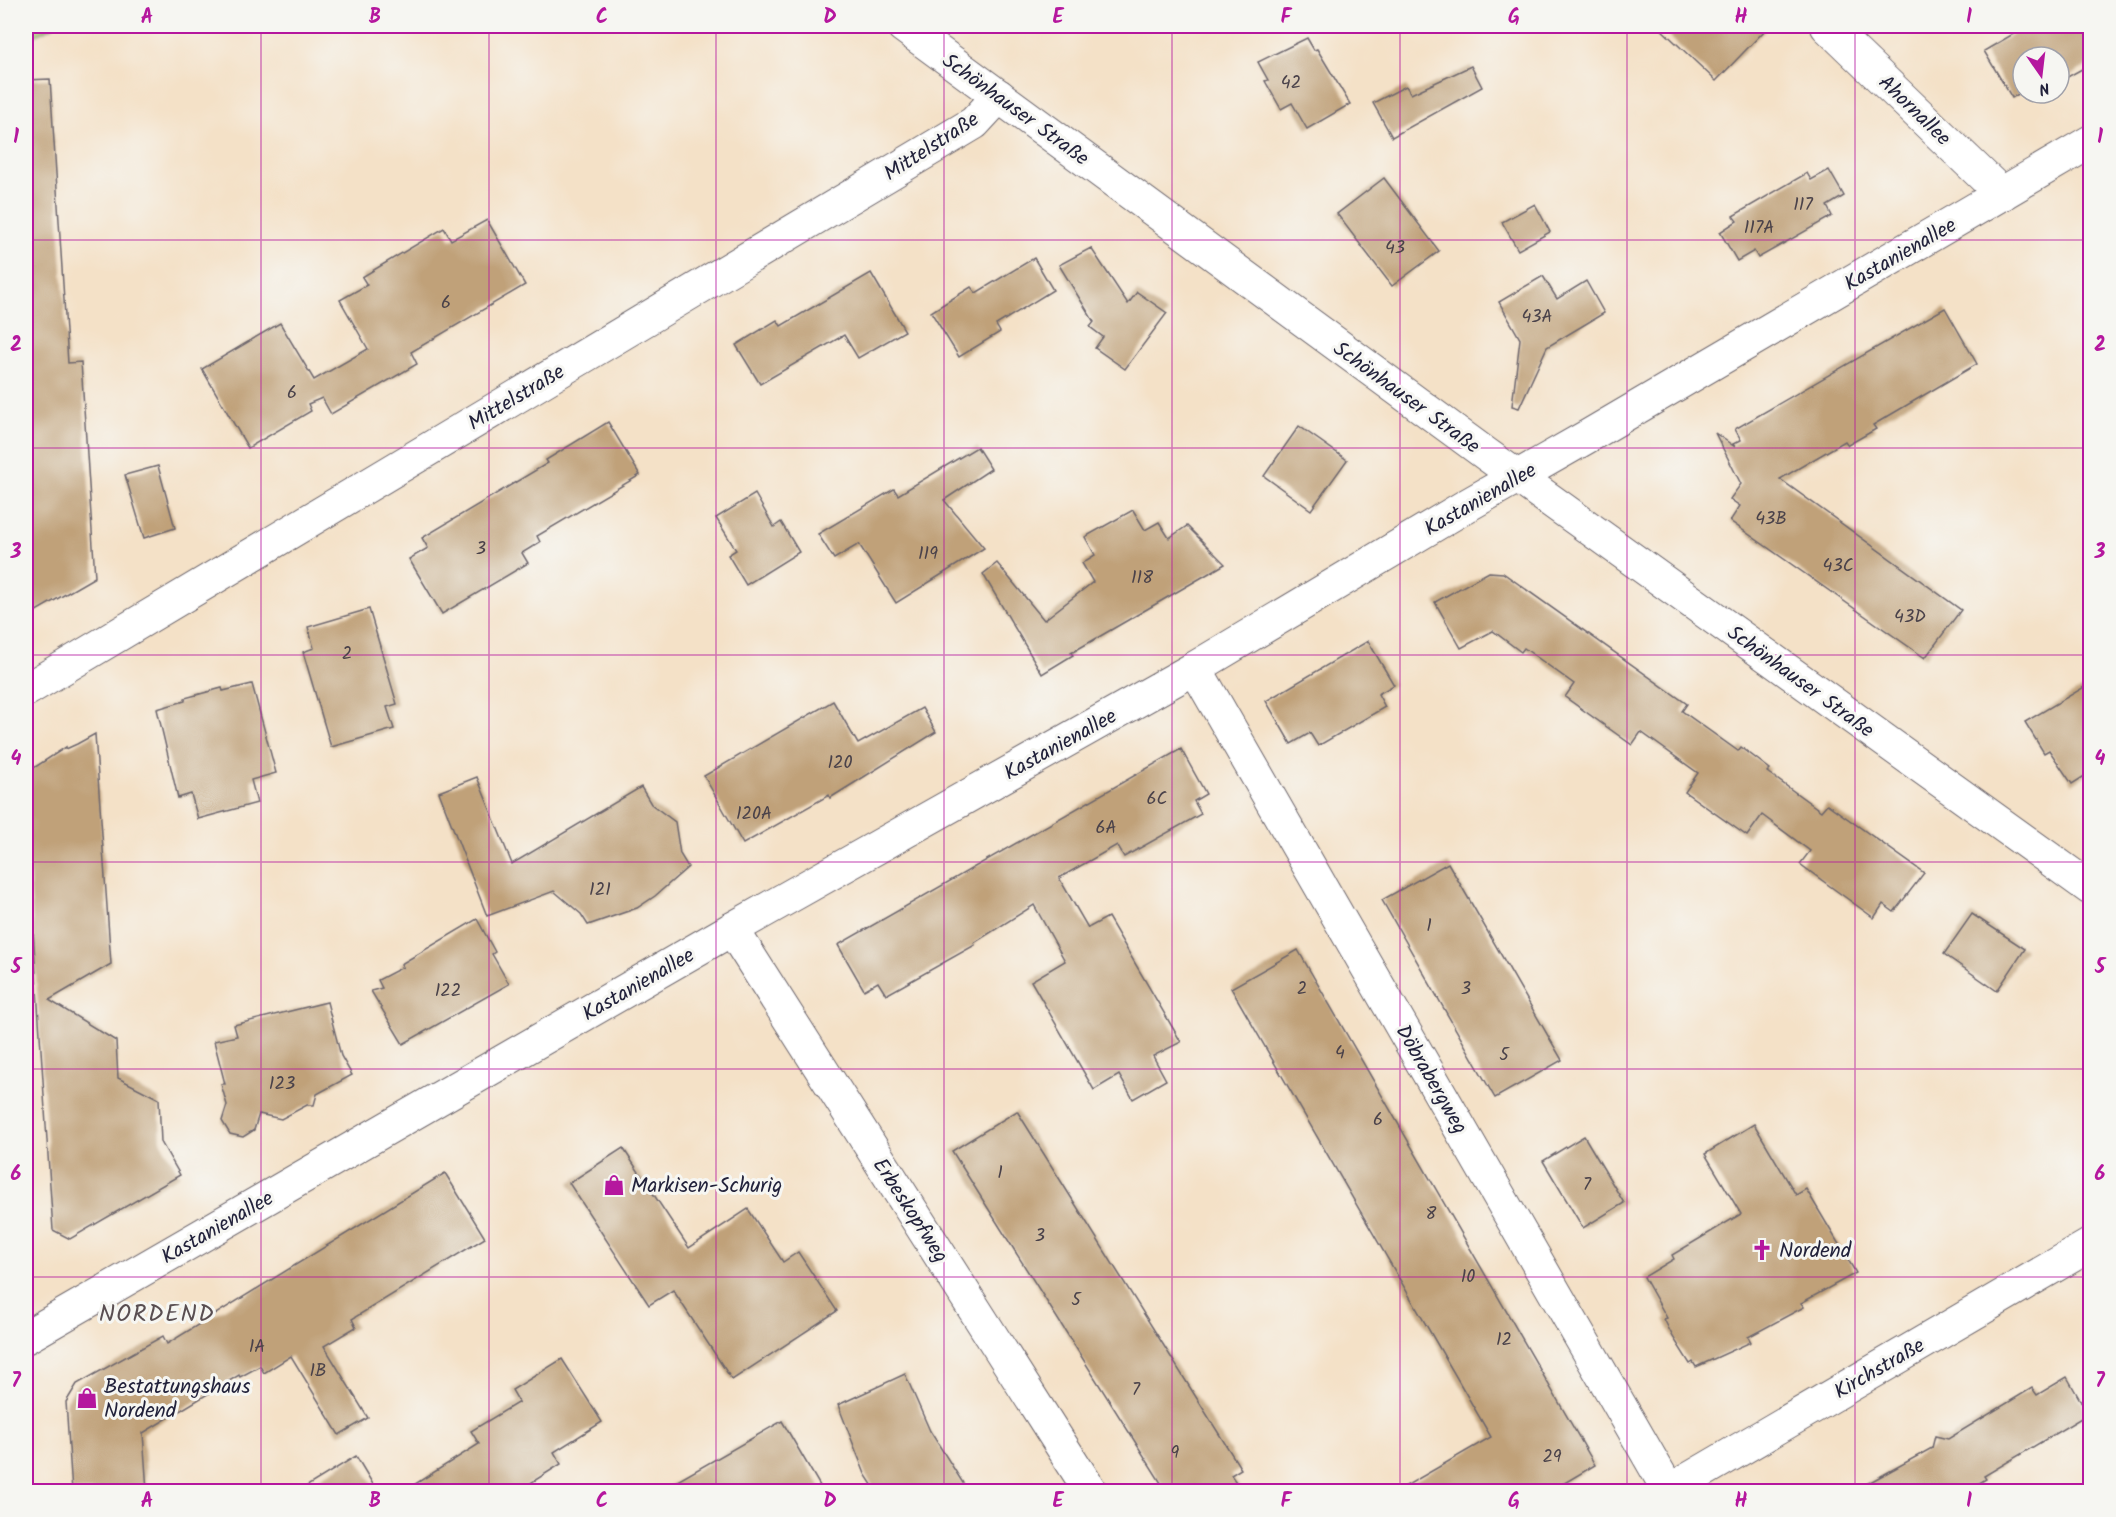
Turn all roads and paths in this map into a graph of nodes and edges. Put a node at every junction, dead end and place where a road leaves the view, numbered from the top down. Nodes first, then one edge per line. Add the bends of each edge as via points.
1 (903, 26) edge
2 (1827, 26) edge
3 (999, 96) junction
4 (2091, 142) edge
5 (2002, 194) junction
6 (1516, 477) junction
7 (1195, 668) junction
8 (26, 690) edge
9 (2091, 888) edge
10 (732, 929) junction
11 (2091, 1245) edge
12 (26, 1337) edge
13 (1091, 1491) edge
14 (1668, 1491) edge

1 - 3 street, Schönhauser Straße
2 - 5 street, Ahornallee
3 - 6 street, Schönhauser Straße
3 - 8 street, Mittelstraße via 974,123
4 - 5 street, Kastanienallee
5 - 6 street, Kastanienallee
6 - 7 street, Kastanienallee
6 - 9 street, Schönhauser Straße
7 - 10 street, Kastanienallee
7 - 14 street, Döbrabergweg
10 - 12 street, Kastanienallee
10 - 13 street, Erbeskopfweg
11 - 14 street, Kirchstraße

